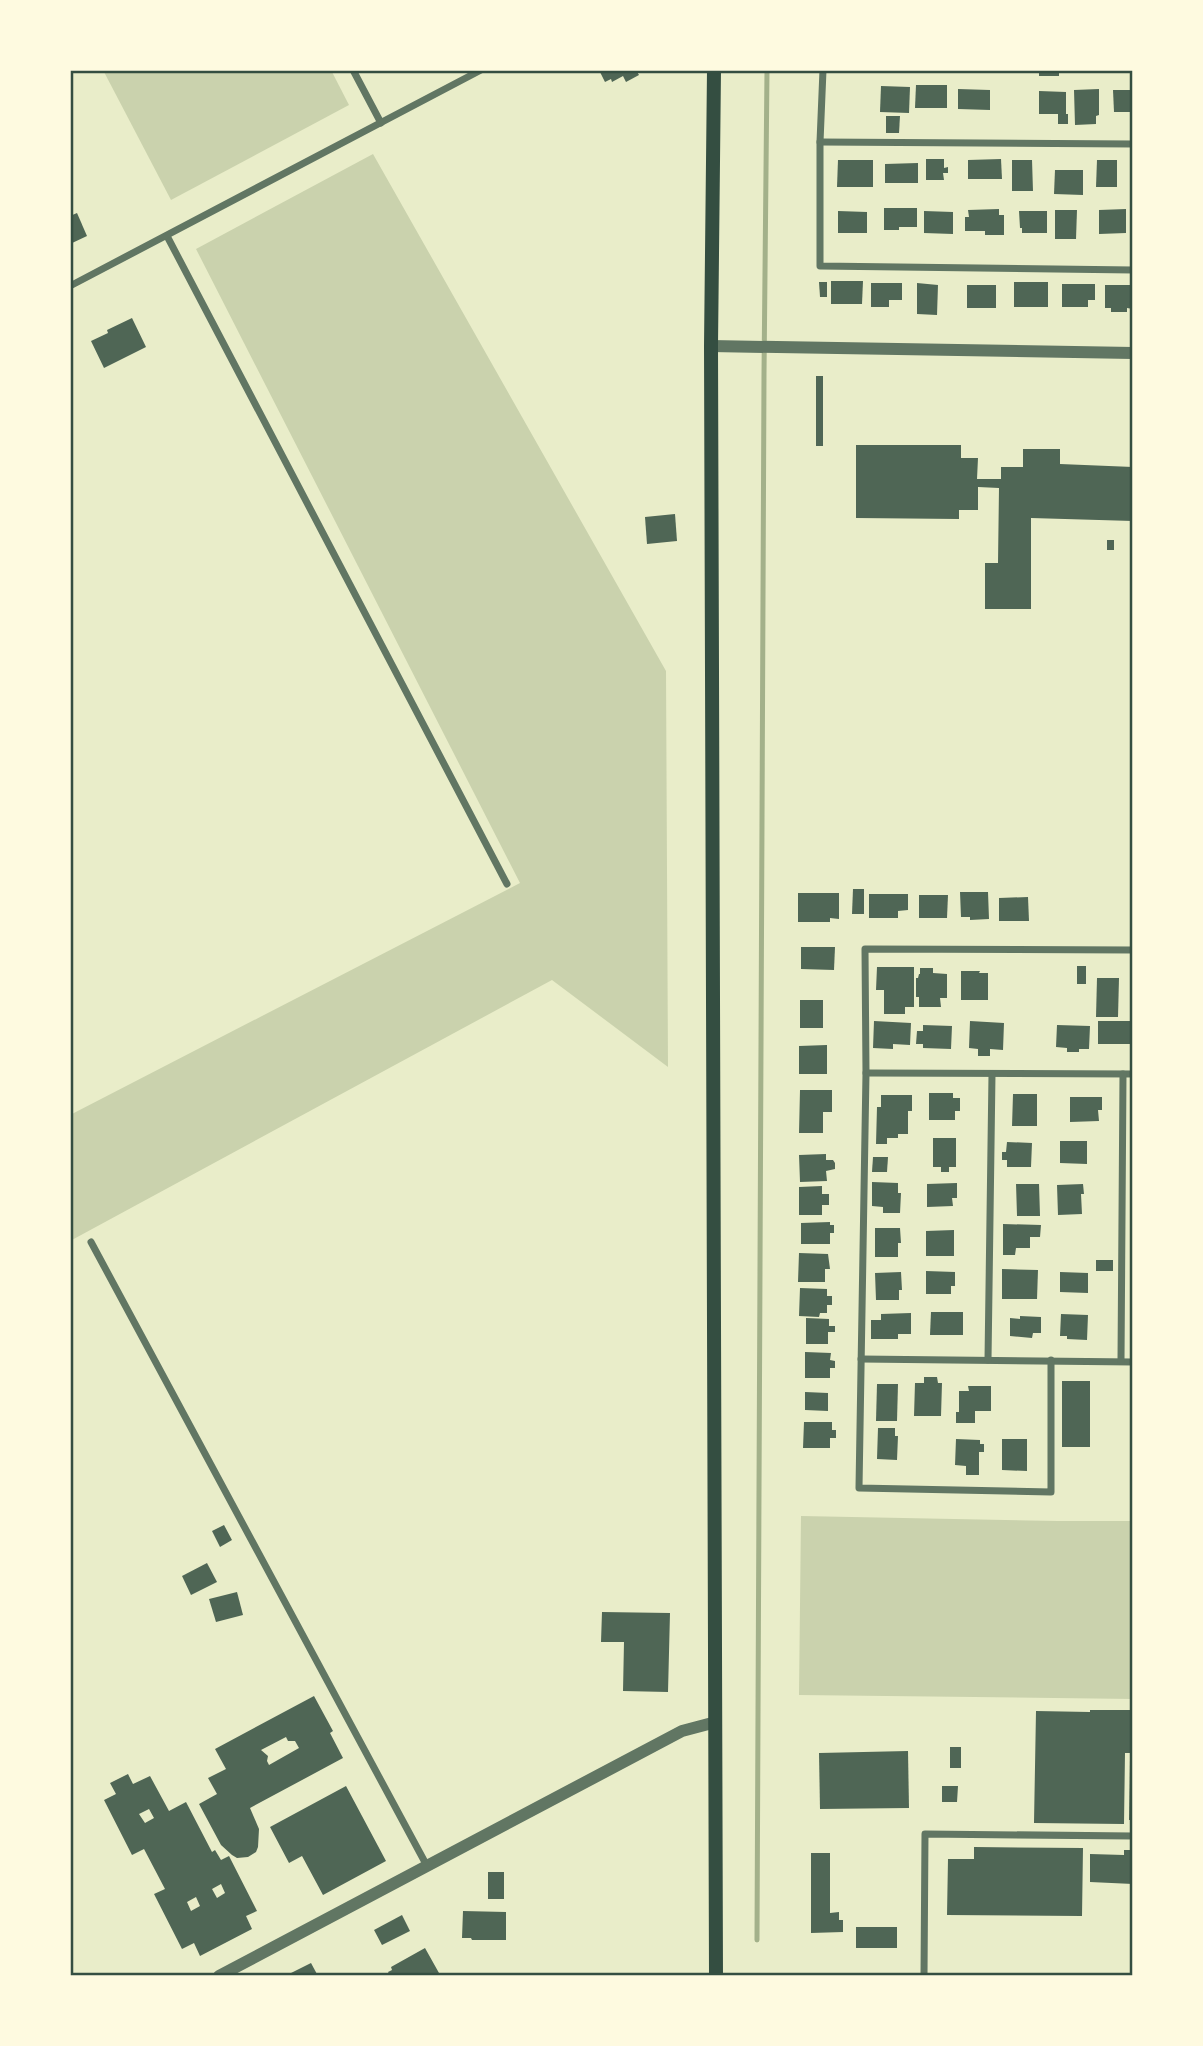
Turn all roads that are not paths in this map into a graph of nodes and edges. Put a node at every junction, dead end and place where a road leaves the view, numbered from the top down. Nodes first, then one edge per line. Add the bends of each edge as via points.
1 (353, 70) edge
2 (715, 70) edge
3 (823, 70) edge
4 (478, 71) edge
5 (381, 123) junction
6 (820, 142) junction
7 (1133, 144) edge
8 (167, 236) junction
9 (1133, 270) edge
10 (70, 286) edge
11 (712, 346) junction
12 (1133, 353) edge
13 (507, 884) dead end
14 (1133, 950) edge
15 (866, 1073) junction
16 (992, 1074) junction
17 (1123, 1074) junction
18 (1133, 1074) edge
19 (91, 1242) dead end
20 (861, 1359) junction
21 (988, 1360) junction
22 (1051, 1360) junction
23 (1121, 1361) junction
24 (1133, 1362) edge
25 (716, 1722) junction
26 (1133, 1836) edge
27 (427, 1866) junction
28 (219, 1976) edge
29 (716, 1976) edge
30 (924, 1976) edge

1 - 5 street
2 - 11 main road
3 - 6 street
4 - 5 street
5 - 8 street
6 - 7 street
6 - 9 street via 820,266
8 - 10 street
8 - 13 street
11 - 12 street
11 - 25 main road
14 - 15 street via 865,949
15 - 16 street
15 - 20 street
16 - 17 street
16 - 21 street
17 - 18 street
17 - 23 street
19 - 27 street
20 - 21 street
20 - 22 street via 859,1489 1051,1492
21 - 22 street
22 - 23 street
23 - 24 street
25 - 27 street via 681,1731
25 - 29 main road
26 - 30 street via 925,1834
27 - 28 street

